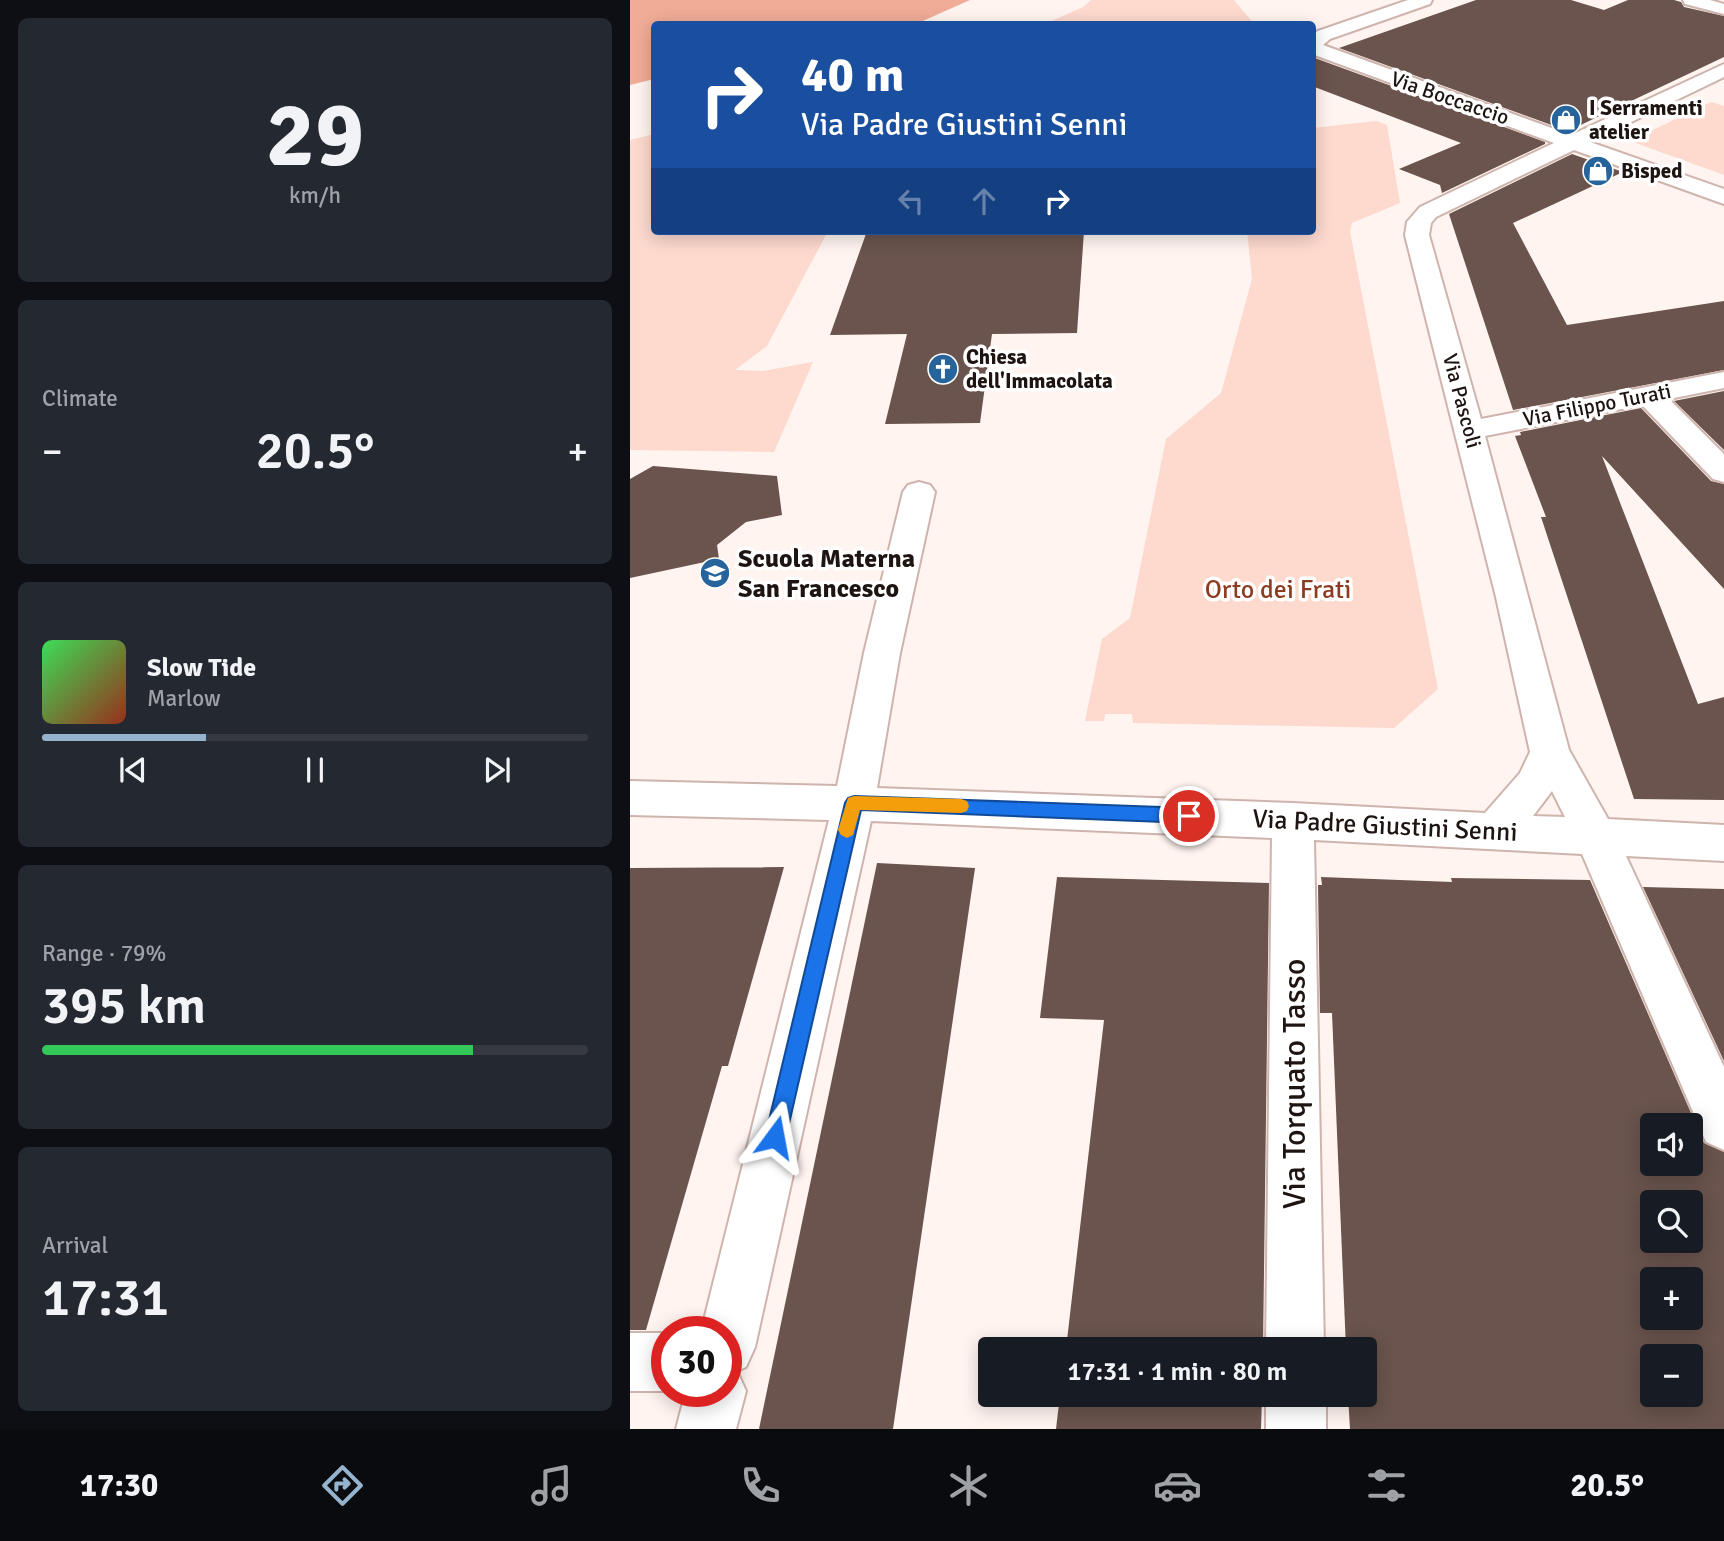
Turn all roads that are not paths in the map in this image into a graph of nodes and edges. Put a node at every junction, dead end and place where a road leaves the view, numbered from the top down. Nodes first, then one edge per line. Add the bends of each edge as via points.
1 (1424, 0) edge
2 (1691, 0) edge
3 (1724, 9) edge
4 (1316, 39) edge
5 (1316, 48) edge
6 (1724, 70) edge
7 (1574, 142) junction
8 (1724, 197) edge
9 (1724, 380) edge
10 (1648, 395) junction
11 (1470, 430) junction
12 (1724, 472) edge
13 (919, 492) dead end
14 (1550, 752) junction
15 (630, 798) edge
16 (854, 803) junction
17 (1293, 820) junction
18 (1496, 831) junction
19 (1594, 837) junction
20 (1724, 843) edge
21 (1724, 1124) edge
22 (733, 1316) edge
23 (1296, 1337) edge
24 (630, 1362) edge
25 (651, 1362) edge
26 (712, 1407) edge
27 (1296, 1407) edge
28 (706, 1429) edge
29 (1296, 1429) edge

1 - 4 street, Via Boccaccio
2 - 3 street
5 - 7 street, Via Boccaccio
6 - 7 street
7 - 8 street, Via Boccaccio
7 - 11 street, Via Pascoli via 1428,212 1419,222 1417,235
9 - 10 street, Via Filippo Turati
10 - 11 street, Via Filippo Turati
10 - 12 street
11 - 14 street, Via Pascoli
13 - 16 street
14 - 18 street via 1535,783
14 - 19 street, Via Pascoli
15 - 16 street, Via Padre Giustini Senni
16 - 17 street, Via Padre Giustini Senni
16 - 22 street
17 - 18 street, Via Padre Giustini Senni
17 - 23 street, Via Torquato Tasso
18 - 19 street, Via Padre Giustini Senni
19 - 20 street, Via Padre Giustini Senni
19 - 21 street, Via Pascoli
24 - 25 street
26 - 28 street
27 - 29 street

